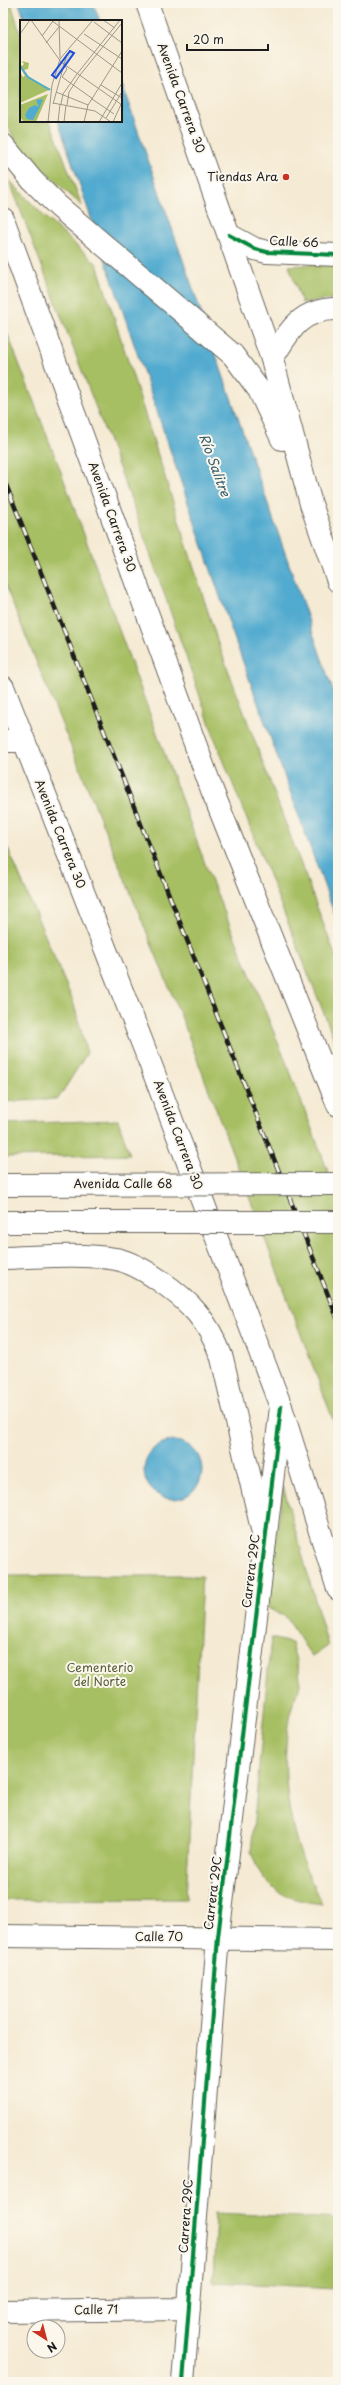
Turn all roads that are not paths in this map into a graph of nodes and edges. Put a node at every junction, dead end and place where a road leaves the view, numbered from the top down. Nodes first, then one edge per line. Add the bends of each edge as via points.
1 (147, 3) edge
2 (3, 145) edge
3 (3, 219) edge
4 (229, 235) junction
5 (338, 255) edge
6 (338, 309) edge
7 (272, 359) junction
8 (311, 504) junction
9 (338, 581) edge
10 (3, 687) edge
11 (13, 741) edge
12 (338, 1106) edge
13 (338, 1184) edge
14 (3, 1185) edge
15 (3, 1222) edge
16 (338, 1222) edge
17 (3, 1258) edge
18 (281, 1408) junction
19 (265, 1542) junction
20 (338, 1589) edge
21 (3, 1936) edge
22 (218, 1937) junction
23 (338, 1940) edge
24 (190, 2309) junction
25 (3, 2311) edge
26 (183, 2382) edge

1 - 4 main road, Avenida Carrera 30
2 - 8 main road via 58,206 233,355 259,390
3 - 12 main road, Avenida Carrera 30 via 212,790
4 - 5 main road, Calle 66 via 266,252
4 - 7 main road, Avenida Carrera 30
6 - 7 main road via 322,310 299,320
7 - 8 main road, Avenida Carrera 30
8 - 9 main road, Avenida Carrera 30
10 - 11 main road, Avenida Carrera 30
11 - 18 main road, Avenida Carrera 30 via 148,1056
13 - 14 main road, Avenida Calle 68, bridge
15 - 16 main road, bridge
17 - 19 main road via 96,1256 118,1260 144,1270 197,1313 215,1340 222,1358
18 - 19 main road, Carrera 29C
18 - 20 main road, Avenida Carrera 30
19 - 22 main road, Carrera 29C
21 - 22 main road, Calle 70
22 - 23 main road, Calle 70
22 - 24 main road, Carrera 29C
24 - 25 main road, Calle 71
24 - 26 main road, Carrera 29C

